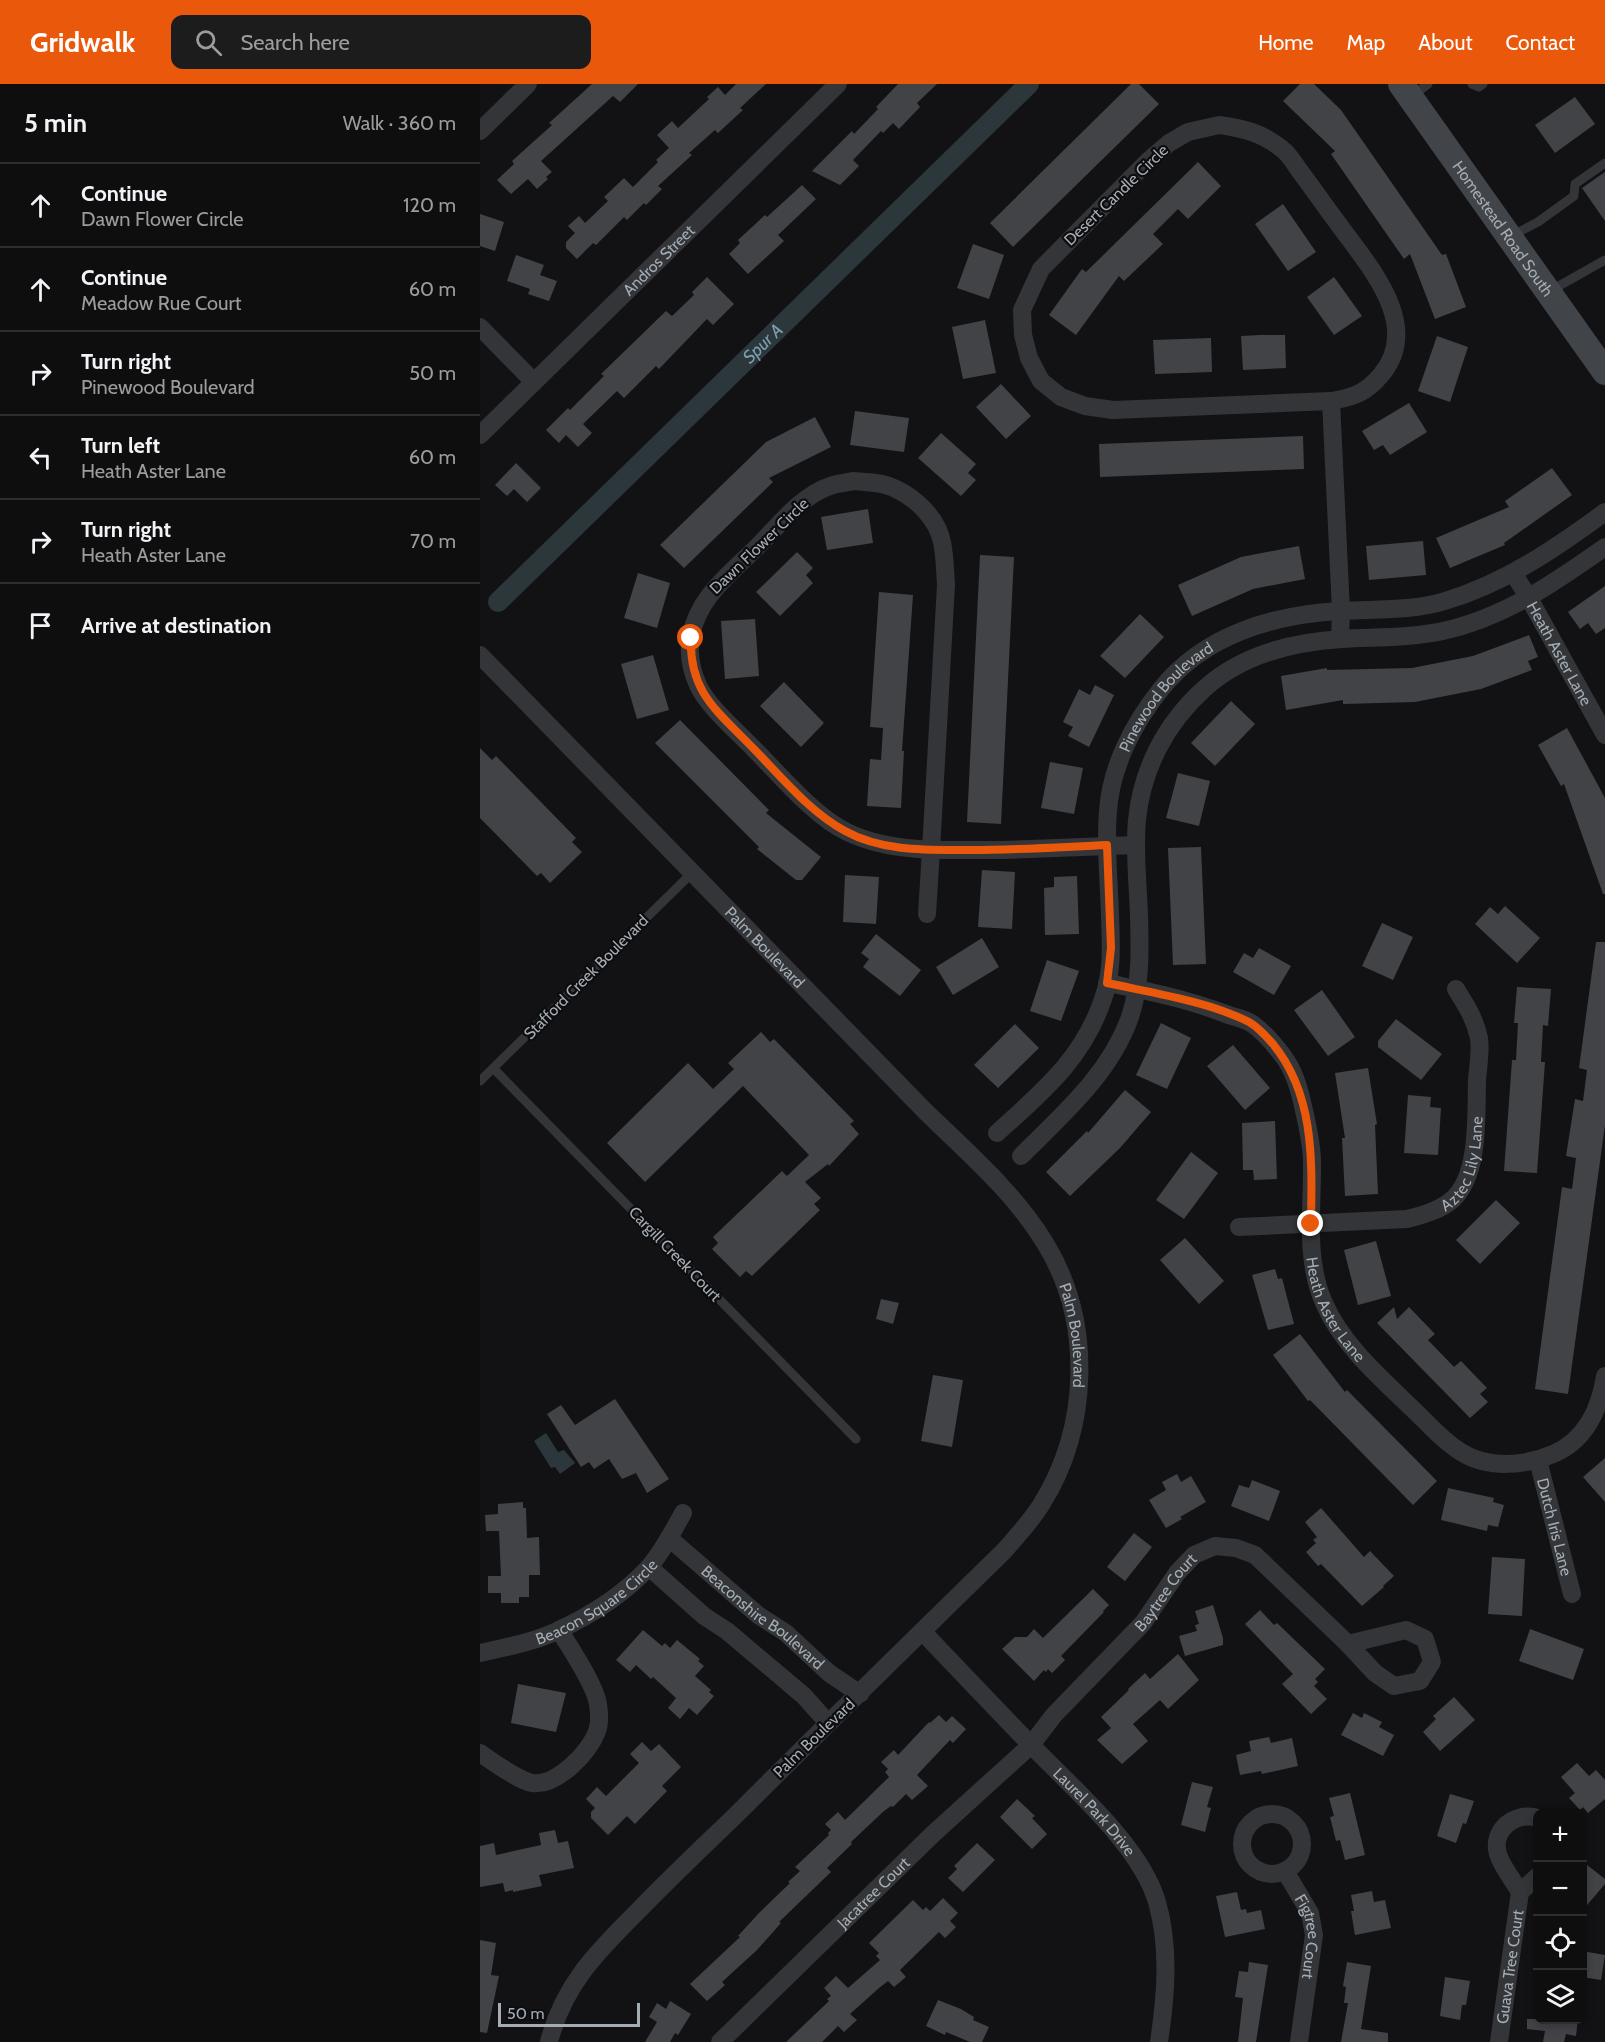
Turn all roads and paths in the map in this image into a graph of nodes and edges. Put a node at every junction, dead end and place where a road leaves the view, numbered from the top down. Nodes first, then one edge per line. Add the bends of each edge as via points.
1 (528, 84) edge
2 (837, 84) edge
3 (1472, 84) edge
4 (1483, 84) edge
5 (1413, 88) edge
6 (480, 131) edge
7 (1605, 163) edge
8 (1510, 237) junction
9 (1605, 260) edge
10 (1548, 292) junction
11 (480, 327) edge
12 (1605, 372) edge
13 (534, 382) junction
14 (1331, 401) junction
15 (480, 435) edge
16 (1605, 512) edge
17 (1605, 547) edge
18 (1513, 573) junction
19 (1529, 598) junction
20 (1341, 611) junction
21 (1340, 639) junction
22 (480, 655) edge
23 (1605, 735) edge
24 (1136, 844) junction
25 (1107, 845) junction
26 (931, 850) junction
27 (693, 872) junction
28 (927, 914) dead end
29 (1107, 983) junction
30 (1137, 989) junction
31 (1456, 989) dead end
32 (494, 1068) junction
33 (480, 1082) edge
34 (1042, 1093) junction
35 (1063, 1113) junction
36 (997, 1133) dead end
37 (1021, 1156) dead end
38 (1311, 1224) junction
39 (1239, 1227) dead end
40 (1605, 1376) edge
41 (856, 1439) dead end
42 (1538, 1460) junction
43 (683, 1513) dead end
44 (669, 1538) junction
45 (649, 1567) junction
46 (1572, 1594) dead end
47 (559, 1630) junction
48 (922, 1631) junction
49 (1348, 1644) dead end
50 (480, 1653) edge
51 (860, 1694) junction
52 (828, 1723) junction
53 (1031, 1745) junction
54 (480, 1753) edge
55 (1533, 1817) edge
56 (1285, 1871) dead end
57 (1533, 1880) edge
58 (1520, 1892) junction
59 (549, 2042) edge
60 (720, 2042) edge
61 (1159, 2042) edge
62 (1299, 2042) edge
63 (1500, 2042) edge

1 - 6 street
2 - 13 street, Andros Street
3 - 4 lane
5 - 8 main road, Homestead Road South
7 - 8 lane via 1575,184 1574,196
8 - 10 main road, Homestead Road South
9 - 10 lane
10 - 12 main road, Homestead Road South
11 - 13 street
13 - 15 street, Andros Street
14 - 14 street, Desert Candle Circle via 1353,397 1372,386 1390,364 1396,344 1396,321 1385,291 1284,150 1266,137 1242,128 1219,125 1188,132 1169,143 1041,269 1022,310 1029,358 1041,381 1061,397 1085,406 1113,410
14 - 20 street
16 - 18 street, Pinewood Boulevard
17 - 19 street, Pinewood Boulevard
18 - 19 street, Heath Aster Lane
18 - 20 street, Pinewood Boulevard via 1445,601 1407,608
19 - 21 street, Pinewood Boulevard via 1500,613 1441,631 1408,637
19 - 23 street, Heath Aster Lane
20 - 21 street
20 - 25 street, Pinewood Boulevard via 1270,621 1236,633 1188,662 1162,688 1132,733 1118,766 1108,809
21 - 24 street, Pinewood Boulevard via 1273,650 1233,668 1205,687 1167,731 1146,777
22 - 27 street, Palm Boulevard
24 - 25 street
24 - 30 street, Pinewood Boulevard via 1141,955
25 - 26 street
25 - 29 street, Pinewood Boulevard via 1111,948
26 - 26 street, Dawn Flower Circle via 897,848 844,831 814,808 718,713 698,687 690,658 691,638 696,616 706,598 793,510 830,486 863,482 894,488 919,503 933,519 942,542 946,585
26 - 28 street, Dawn Flower Circle
27 - 32 lane, Stafford Creek Boulevard
27 - 48 street, Palm Boulevard via 996,1181 1045,1244 1064,1286 1076,1327 1080,1373 1072,1434 1054,1481 1030,1522
29 - 30 street, Heath Aster Lane
29 - 34 street, Pinewood Boulevard via 1094,1023 1078,1051
30 - 35 street, Pinewood Boulevard via 1126,1026 1109,1058
30 - 38 street, Heath Aster Lane via 1195,1002 1250,1023 1285,1058 1298,1083 1309,1133
31 - 38 street, Aztec Lily Lane via 1472,1015 1479,1041 1475,1134 1466,1180 1454,1199 1407,1219
32 - 33 lane, Stafford Creek Boulevard
32 - 41 lane, Cargill Creek Court
34 - 35 street
34 - 36 street, Pinewood Boulevard
35 - 37 street, Pinewood Boulevard
38 - 39 street, Aztec Lily Lane
38 - 42 street, Heath Aster Lane via 1312,1261 1323,1302 1338,1330 1358,1354 1462,1454 1515,1464
40 - 42 street, Heath Aster Lane via 1599,1404 1578,1439
42 - 46 street, Dutch Iris Lane
43 - 44 street, Beacon Square Circle
44 - 45 street, Beacon Square Circle
44 - 51 street, Beaconshire Boulevard via 829,1673
45 - 47 street, Beacon Square Circle via 607,1602
45 - 52 street, Beaconshire Boulevard via 804,1696
47 - 50 street, Beacon Square Circle
47 - 54 street via 598,1703 598,1730 589,1749 550,1781 532,1783
48 - 51 street, Palm Boulevard
48 - 53 street, Laurel Park Drive
49 - 53 street, Baytree Court via 1255,1555 1215,1546 1194,1556 1177,1573 1143,1623 1054,1715
51 - 52 street, Palm Boulevard
52 - 59 street, Palm Boulevard via 593,1957 564,1999
53 - 60 street, Jacatree Court via 933,1834
53 - 61 street, Laurel Park Drive via 1115,1832 1157,1900 1166,1962
55 - 58 street, Guava Tree Court via 1521,1816 1504,1826 1497,1845 1498,1855
56 - 62 street, Figtree Court via 1310,1913 1314,1935
57 - 58 street, Guava Tree Court
58 - 63 street, Guava Tree Court

